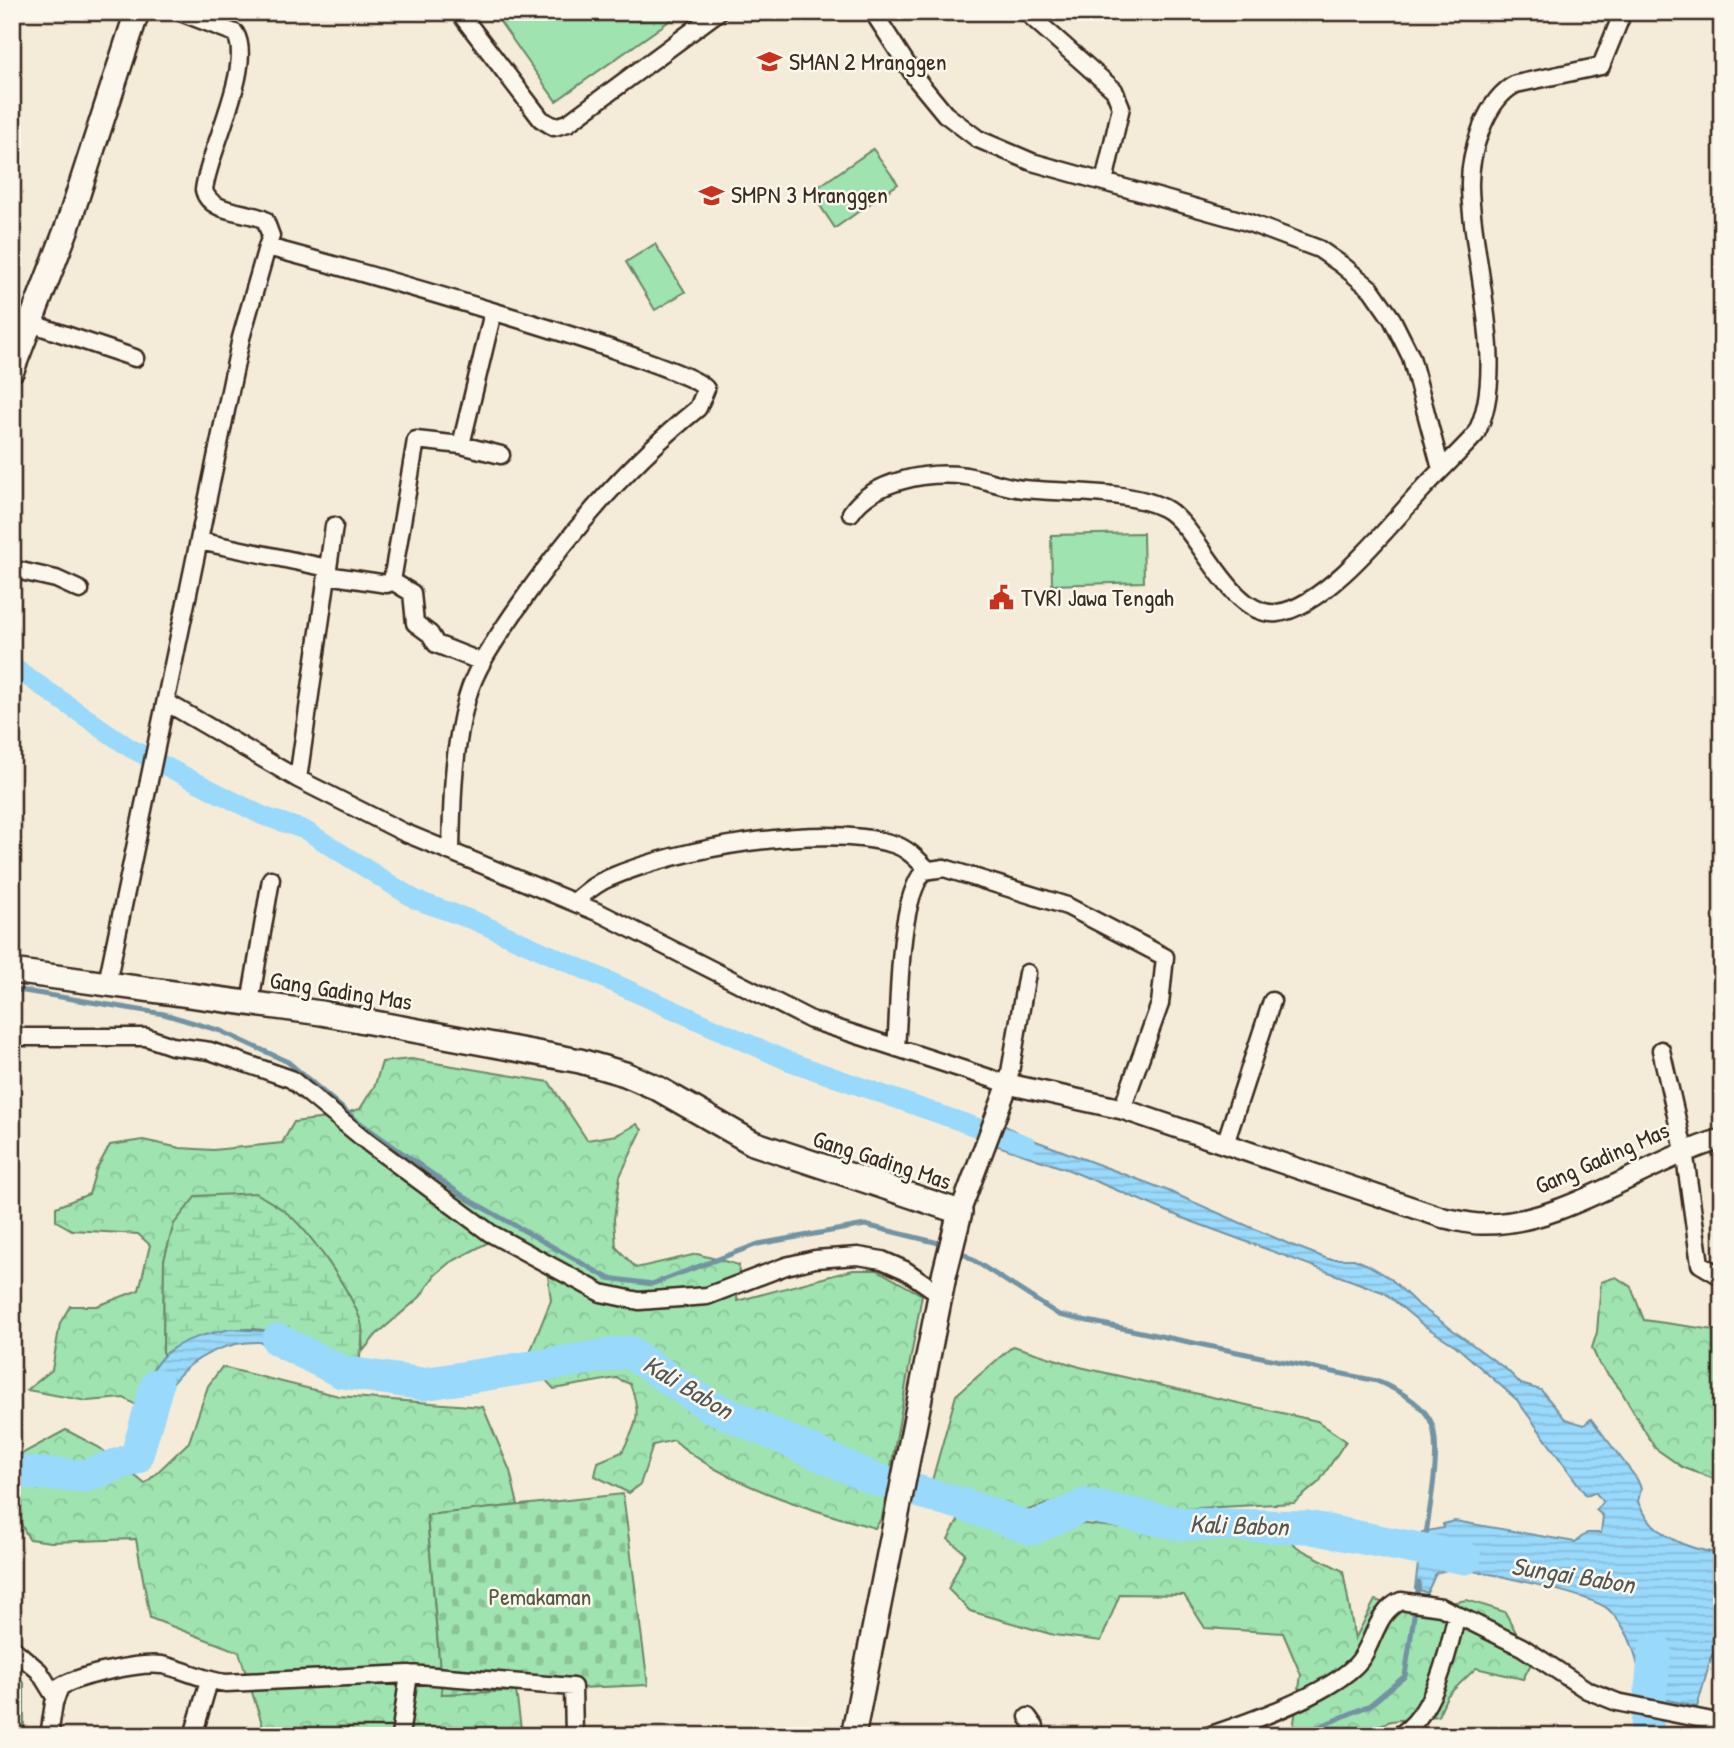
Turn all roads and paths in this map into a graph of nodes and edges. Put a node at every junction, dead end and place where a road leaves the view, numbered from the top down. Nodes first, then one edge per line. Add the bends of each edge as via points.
1 (122, 12) edge
2 (137, 12) edge
3 (180, 12) edge
4 (459, 12) edge
5 (718, 12) edge
6 (873, 12) edge
7 (1026, 12) edge
8 (1623, 12) edge
9 (77, 180) junction
10 (1104, 183) junction
11 (267, 247) junction
12 (493, 312) junction
13 (20, 325) edge
14 (135, 358) dead end
15 (12, 370) edge
16 (461, 445) junction
17 (501, 455) dead end
18 (1441, 470) junction
19 (851, 513) dead end
20 (334, 526) dead end
21 (199, 541) junction
22 (12, 569) edge
23 (328, 572) junction
24 (392, 581) junction
25 (80, 590) dead end
26 (482, 662) junction
27 (166, 702) junction
28 (298, 779) junction
29 (451, 852) junction
30 (927, 869) junction
31 (271, 879) dead end
32 (574, 902) junction
33 (12, 971) edge
34 (1027, 974) dead end
35 (107, 983) junction
36 (1272, 1000) dead end
37 (250, 1003) junction
38 (12, 1037) edge
39 (896, 1048) junction
40 (1661, 1050) dead end
41 (1008, 1084) junction
42 (1122, 1109) junction
43 (1722, 1139) edge
44 (1225, 1144) junction
45 (1684, 1150) junction
46 (963, 1204) junction
47 (1722, 1278) edge
48 (942, 1285) junction
49 (1456, 1617) junction
50 (12, 1648) edge
51 (409, 1674) junction
52 (209, 1681) junction
53 (55, 1697) junction
54 (1028, 1717) dead end
55 (1722, 1723) edge
56 (49, 1736) edge
57 (193, 1736) edge
58 (400, 1736) edge
59 (574, 1736) edge
60 (853, 1736) edge
61 (1035, 1736) edge
62 (1208, 1736) edge
63 (1398, 1736) edge

1 - 9 main road
2 - 9 main road
3 - 11 street via 238,37 238,72 204,190 216,206 265,220 271,236
4 - 5 street via 541,119 554,127 568,123
6 - 10 street via 945,114 978,139 1032,162
7 - 10 street via 1119,98 1121,107
8 - 18 street via 1601,66 1506,89 1481,130 1469,185 1489,386 1485,418
9 - 13 main road
10 - 18 street via 1247,222 1318,249 1352,273 1392,318 1411,357
11 - 12 street
11 - 21 street via 241,338
12 - 16 street
12 - 26 street via 628,354 694,378 706,389 698,408 606,492 533,584
13 - 14 street
13 - 15 main road
16 - 17 street
16 - 24 street via 419,438 414,442
18 - 19 street via 1348,570 1307,601 1278,613 1258,609 1237,594 1178,519 1164,508 1115,496 936,476 874,490
20 - 23 street
21 - 23 street
21 - 27 street
22 - 25 street
23 - 24 street via 387,584
23 - 28 street
24 - 26 street via 412,593 415,623 436,644
26 - 29 street via 467,699 453,770
27 - 28 street
27 - 35 street
28 - 29 street
29 - 32 street
30 - 32 street via 895,845 842,837 791,838 716,848 630,870 598,884
30 - 39 street via 911,894
30 - 42 street via 944,867 1067,906 1165,957 1160,1004
31 - 37 street
32 - 39 street via 811,1020
33 - 35 main road, Gang Gading Mas
34 - 41 street
35 - 37 main road, Gang Gading Mas
36 - 44 street
37 - 46 main road, Gang Gading Mas via 521,1049 625,1073 752,1143
38 - 48 street via 146,1037 210,1051 291,1079 490,1233 601,1293 639,1301 707,1296 786,1266 859,1255
39 - 41 street
40 - 45 street
41 - 42 street, Gang Gading Mas
41 - 46 street, Gang Gading Mas
42 - 44 street, Gang Gading Mas
43 - 45 street, Gang Gading Mas
44 - 45 street, Gang Gading Mas via 1444,1218 1480,1224 1556,1210
45 - 47 street via 1700,1264
46 - 48 main road
48 - 60 main road
49 - 55 street via 1522,1647 1587,1690 1617,1702
49 - 62 street via 1430,1604 1392,1605 1358,1664 1322,1690
49 - 63 street via 1421,1718
50 - 53 street via 38,1671
51 - 52 street
51 - 58 street
51 - 59 street via 573,1687
52 - 53 street via 158,1665 72,1682 60,1687
52 - 57 street
53 - 56 street
54 - 61 street

